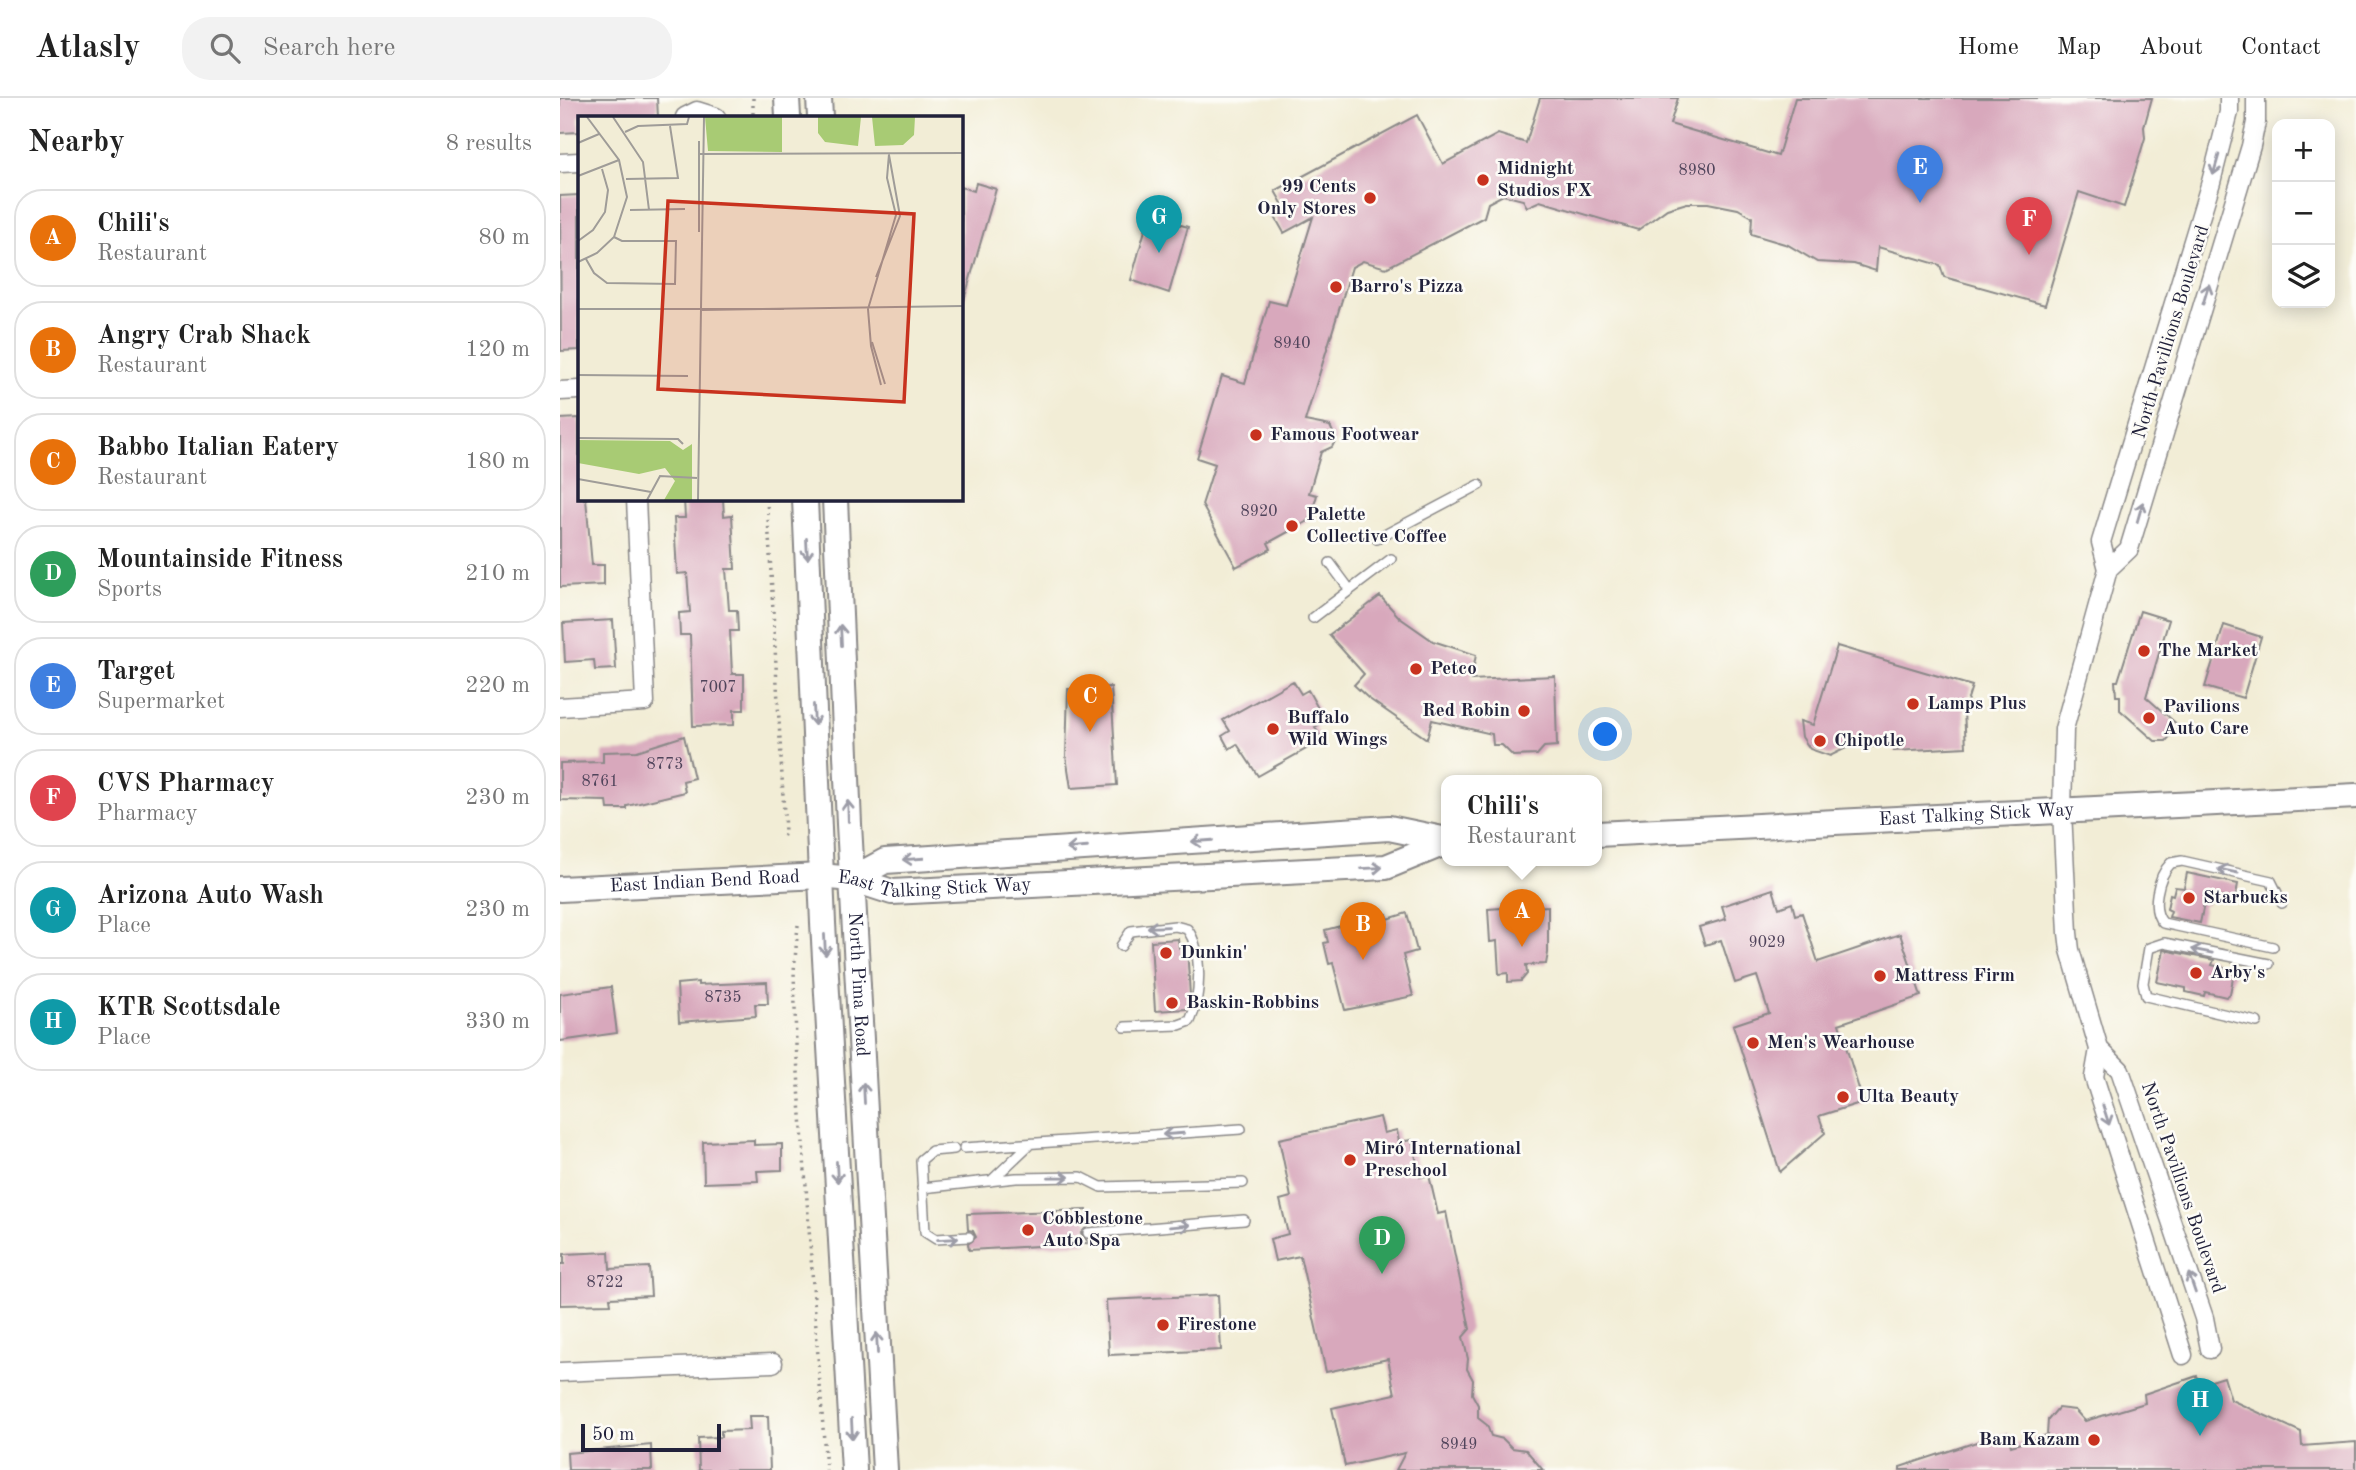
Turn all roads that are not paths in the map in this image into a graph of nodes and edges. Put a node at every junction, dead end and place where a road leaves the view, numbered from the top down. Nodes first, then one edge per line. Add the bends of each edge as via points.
1 (787, 98) edge
2 (819, 98) edge
3 (2229, 98) edge
4 (2256, 98) edge
5 (687, 116) edge
6 (713, 116) edge
7 (788, 116) edge
8 (820, 116) edge
9 (578, 162) edge
10 (560, 163) edge
11 (578, 390) edge
12 (560, 391) edge
13 (1479, 485) dead end
14 (636, 500) edge
15 (805, 500) edge
16 (833, 500) edge
17 (1377, 539) dead end
18 (1391, 559) dead end
19 (1330, 563) dead end
20 (2108, 569) junction
21 (1350, 590) junction
22 (1313, 618) dead end
23 (560, 706) edge
24 (2356, 796) edge
25 (2062, 811) junction
26 (1360, 830) junction
27 (1602, 834) edge
28 (1441, 840) edge
29 (1441, 844) edge
30 (821, 876) junction
31 (1220, 876) junction
32 (852, 879) junction
33 (560, 889) edge
34 (2282, 902) dead end
35 (1121, 946) dead end
36 (2273, 947) dead end
37 (2269, 964) dead end
38 (2257, 1022) dead end
39 (1125, 1027) dead end
40 (2099, 1049) junction
41 (1241, 1129) dead end
42 (1030, 1144) junction
43 (964, 1148) dead end
44 (954, 1149) dead end
45 (991, 1181) junction
46 (1243, 1183) dead end
47 (922, 1188) junction
48 (1244, 1220) dead end
49 (1088, 1233) dead end
50 (969, 1237) dead end
51 (2210, 1349) dead end
52 (2183, 1355) dead end
53 (774, 1363) dead end
54 (560, 1372) edge
55 (854, 1470) edge
56 (885, 1470) edge

1 - 7 main road
2 - 8 main road
3 -> 20 street, North Pavillions Boulevard via 2211,182 2101,542
20 -> 4 street, North Pavillions Boulevard via 2129,549 2251,146
5 - 6 street via 697,111
9 - 10 street
11 - 12 street
13 - 17 lane
14 - 23 street via 645,702
15 -> 30 main road, North Pima Road
32 -> 16 main road, North Pima Road
18 - 21 lane
19 - 21 lane
20 - 25 street, North Pavillions Boulevard via 2066,717
21 - 22 lane
24 - 25 main road, East Talking Stick Way
25 - 27 main road, East Talking Stick Way
25 - 40 street, North Pavillions Boulevard via 2070,950
26 - 28 main road, East Talking Stick Way via 1389,828
26 - 31 main road via 1309,849 1235,855
26 -> 32 main road, East Talking Stick Way via 885,861
31 -> 29 main road, East Talking Stick Way via 1386,867
30 - 32 main road, East Indian Bend Road
30 - 33 main road, East Indian Bend Road
30 -> 55 main road, North Pima Road
31 - 32 main road, East Talking Stick Way via 892,892
56 -> 32 main road, North Pima Road
34 -> 36 lane via 2271,881 2195,864 2171,863 2162,877 2156,909 2163,923
39 -> 35 lane via 1190,1021 1196,1008 1195,948 1186,929 1175,926 1131,931
37 -> 38 lane via 2164,943 2149,948 2143,983 2146,996
51 -> 40 street, North Pavillions Boulevard via 2204,1318 2120,1070
40 -> 52 street, North Pavillions Boulevard via 2094,1077
41 -> 42 lane
42 - 43 lane
42 - 45 lane
44 - 47 lane via 932,1151 922,1160
45 -> 46 lane via 1081,1177 1101,1187
45 - 47 lane
47 -> 50 lane via 925,1232 936,1239
49 -> 48 lane
53 - 54 street

